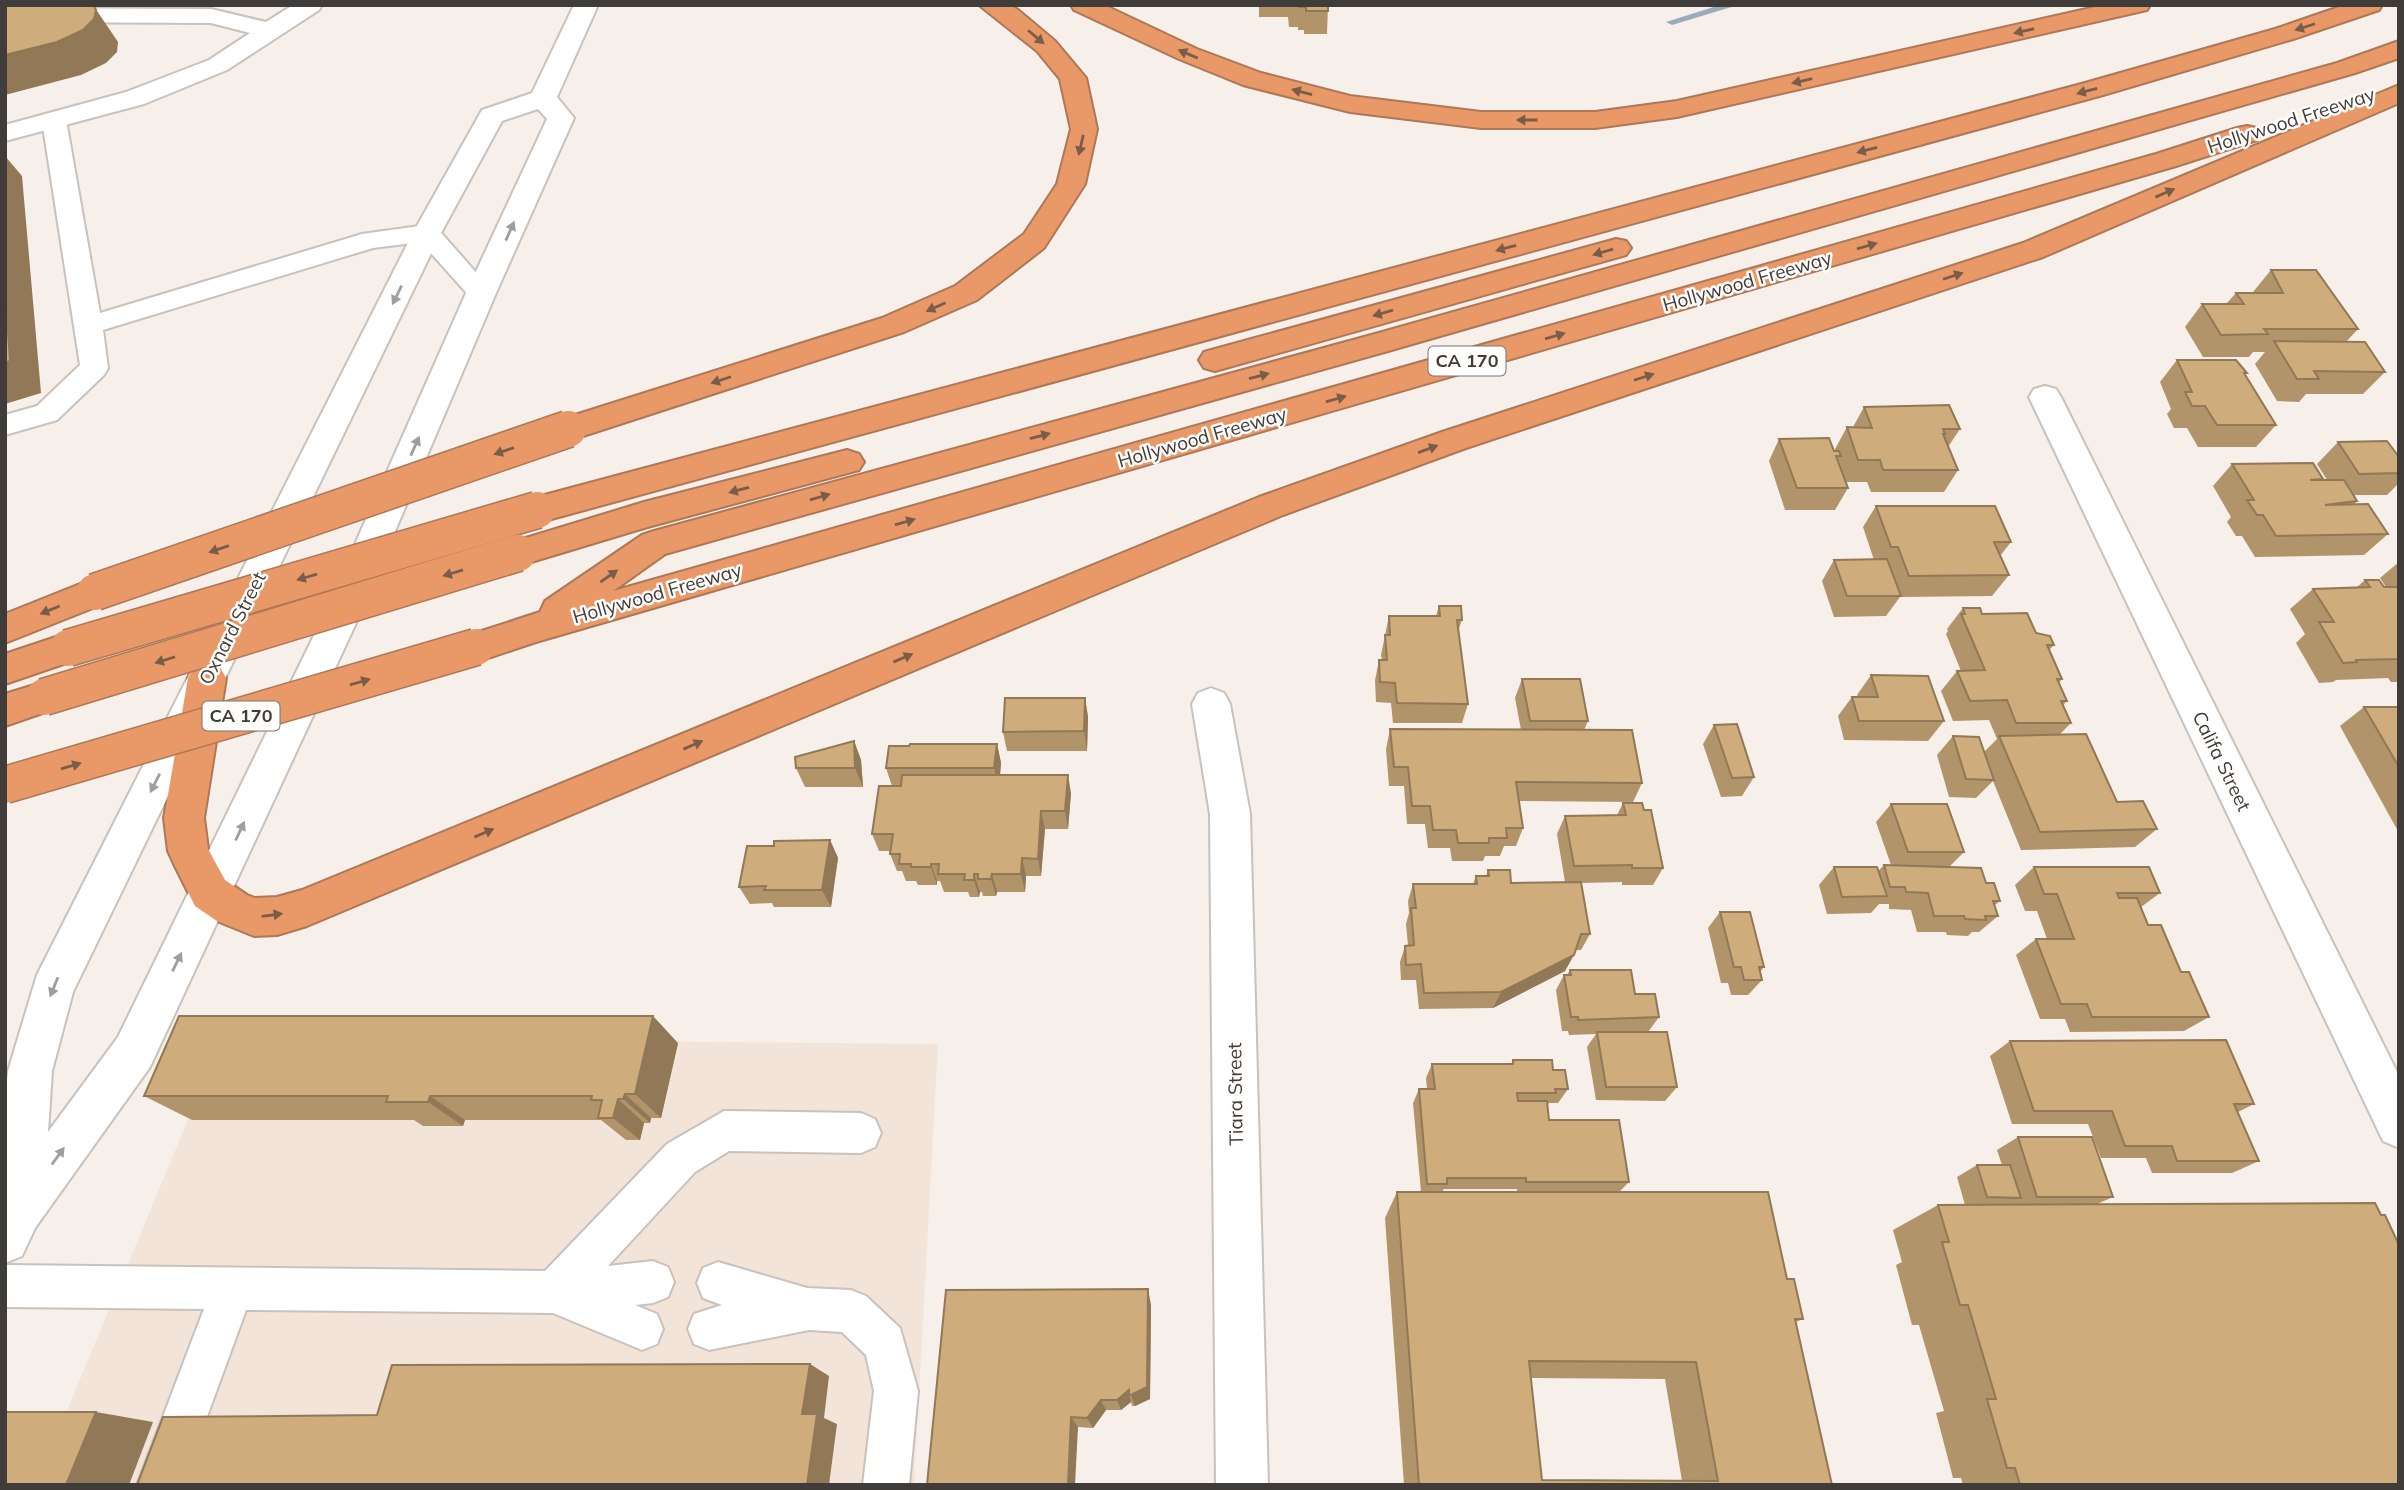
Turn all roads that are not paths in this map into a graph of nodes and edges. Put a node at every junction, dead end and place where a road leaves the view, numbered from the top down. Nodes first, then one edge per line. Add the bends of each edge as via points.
1 (310, 5) edge
2 (586, 5) edge
3 (991, 5) edge
4 (1083, 5) edge
5 (2138, 5) edge
6 (2370, 5) edge
7 (133, 10) edge
8 (5, 15) edge
9 (2399, 26) edge
10 (271, 31) junction
11 (2399, 49) edge
12 (2399, 86) edge
13 (2399, 93) edge
14 (543, 98) junction
15 (54, 120) junction
16 (5, 133) edge
17 (427, 233) junction
18 (481, 293) junction
19 (89, 325) junction
20 (2045, 397) dead end
21 (5, 425) edge
22 (533, 628) junction
23 (5, 629) edge
24 (5, 669) edge
25 (207, 678) junction
26 (1211, 704) dead end
27 (5, 710) edge
28 (5, 785) edge
29 (210, 893) junction
30 (2399, 1125) edge
31 (861, 1133) dead end
32 (12, 1225) edge
33 (653, 1282) dead end
34 (718, 1283) dead end
35 (5, 1286) edge
36 (233, 1288) junction
37 (554, 1293) junction
38 (809, 1310) junction
39 (642, 1329) dead end
40 (709, 1329) dead end
41 (159, 1485) edge
42 (886, 1485) edge
43 (1242, 1485) edge

1 - 10 main road
2 - 14 main road
3 -> 23 highway, bridge via 1046,46 1073,78 1084,129 1072,184 1034,241 966,293 894,326 568,429 95,592
5 -> 4 highway via 1678,109 1595,120 1481,120 1350,104 1252,79
6 -> 24 highway, bridge via 2080,93 537,510
7 - 8 main road
7 - 10 main road via 211,16
9 -> 27 highway, bridge via 2099,119 644,515
10 - 15 main road via 206,70 135,99
22 -> 11 highway via 654,544 1883,201
22 -> 12 highway, Hollywood Freeway / CA 170 via 2139,168
29 -> 13 highway via 254,917 307,907 1271,506 1454,440 2033,250
14 - 17 main road, Oxnard Street via 491,116
18 -> 14 main road, Oxnard Street via 561,118
15 - 16 main road
15 - 19 lane
17 - 18 lane
17 - 19 lane via 371,240
17 -> 25 main road, Oxnard Street
29 -> 18 main road, Oxnard Street via 339,621
19 - 21 lane via 94,368 47,413
20 - 30 main road, Califa Street
28 -> 22 highway, Hollywood Freeway / CA 170, bridge
25 - 29 highway via 184,818 188,851
25 -> 32 main road, Oxnard Street via 52,989 30,1071
26 - 43 main road, Tiara Street via 1230,814
32 -> 29 main road, Oxnard Street via 134,1052
31 - 37 lane via 724,1131 681,1158
33 - 37 lane
34 - 38 lane
35 - 36 lane
36 - 37 lane
36 - 41 lane
37 - 39 lane
38 - 40 lane
38 - 42 lane via 851,1311 885,1343 896,1391

